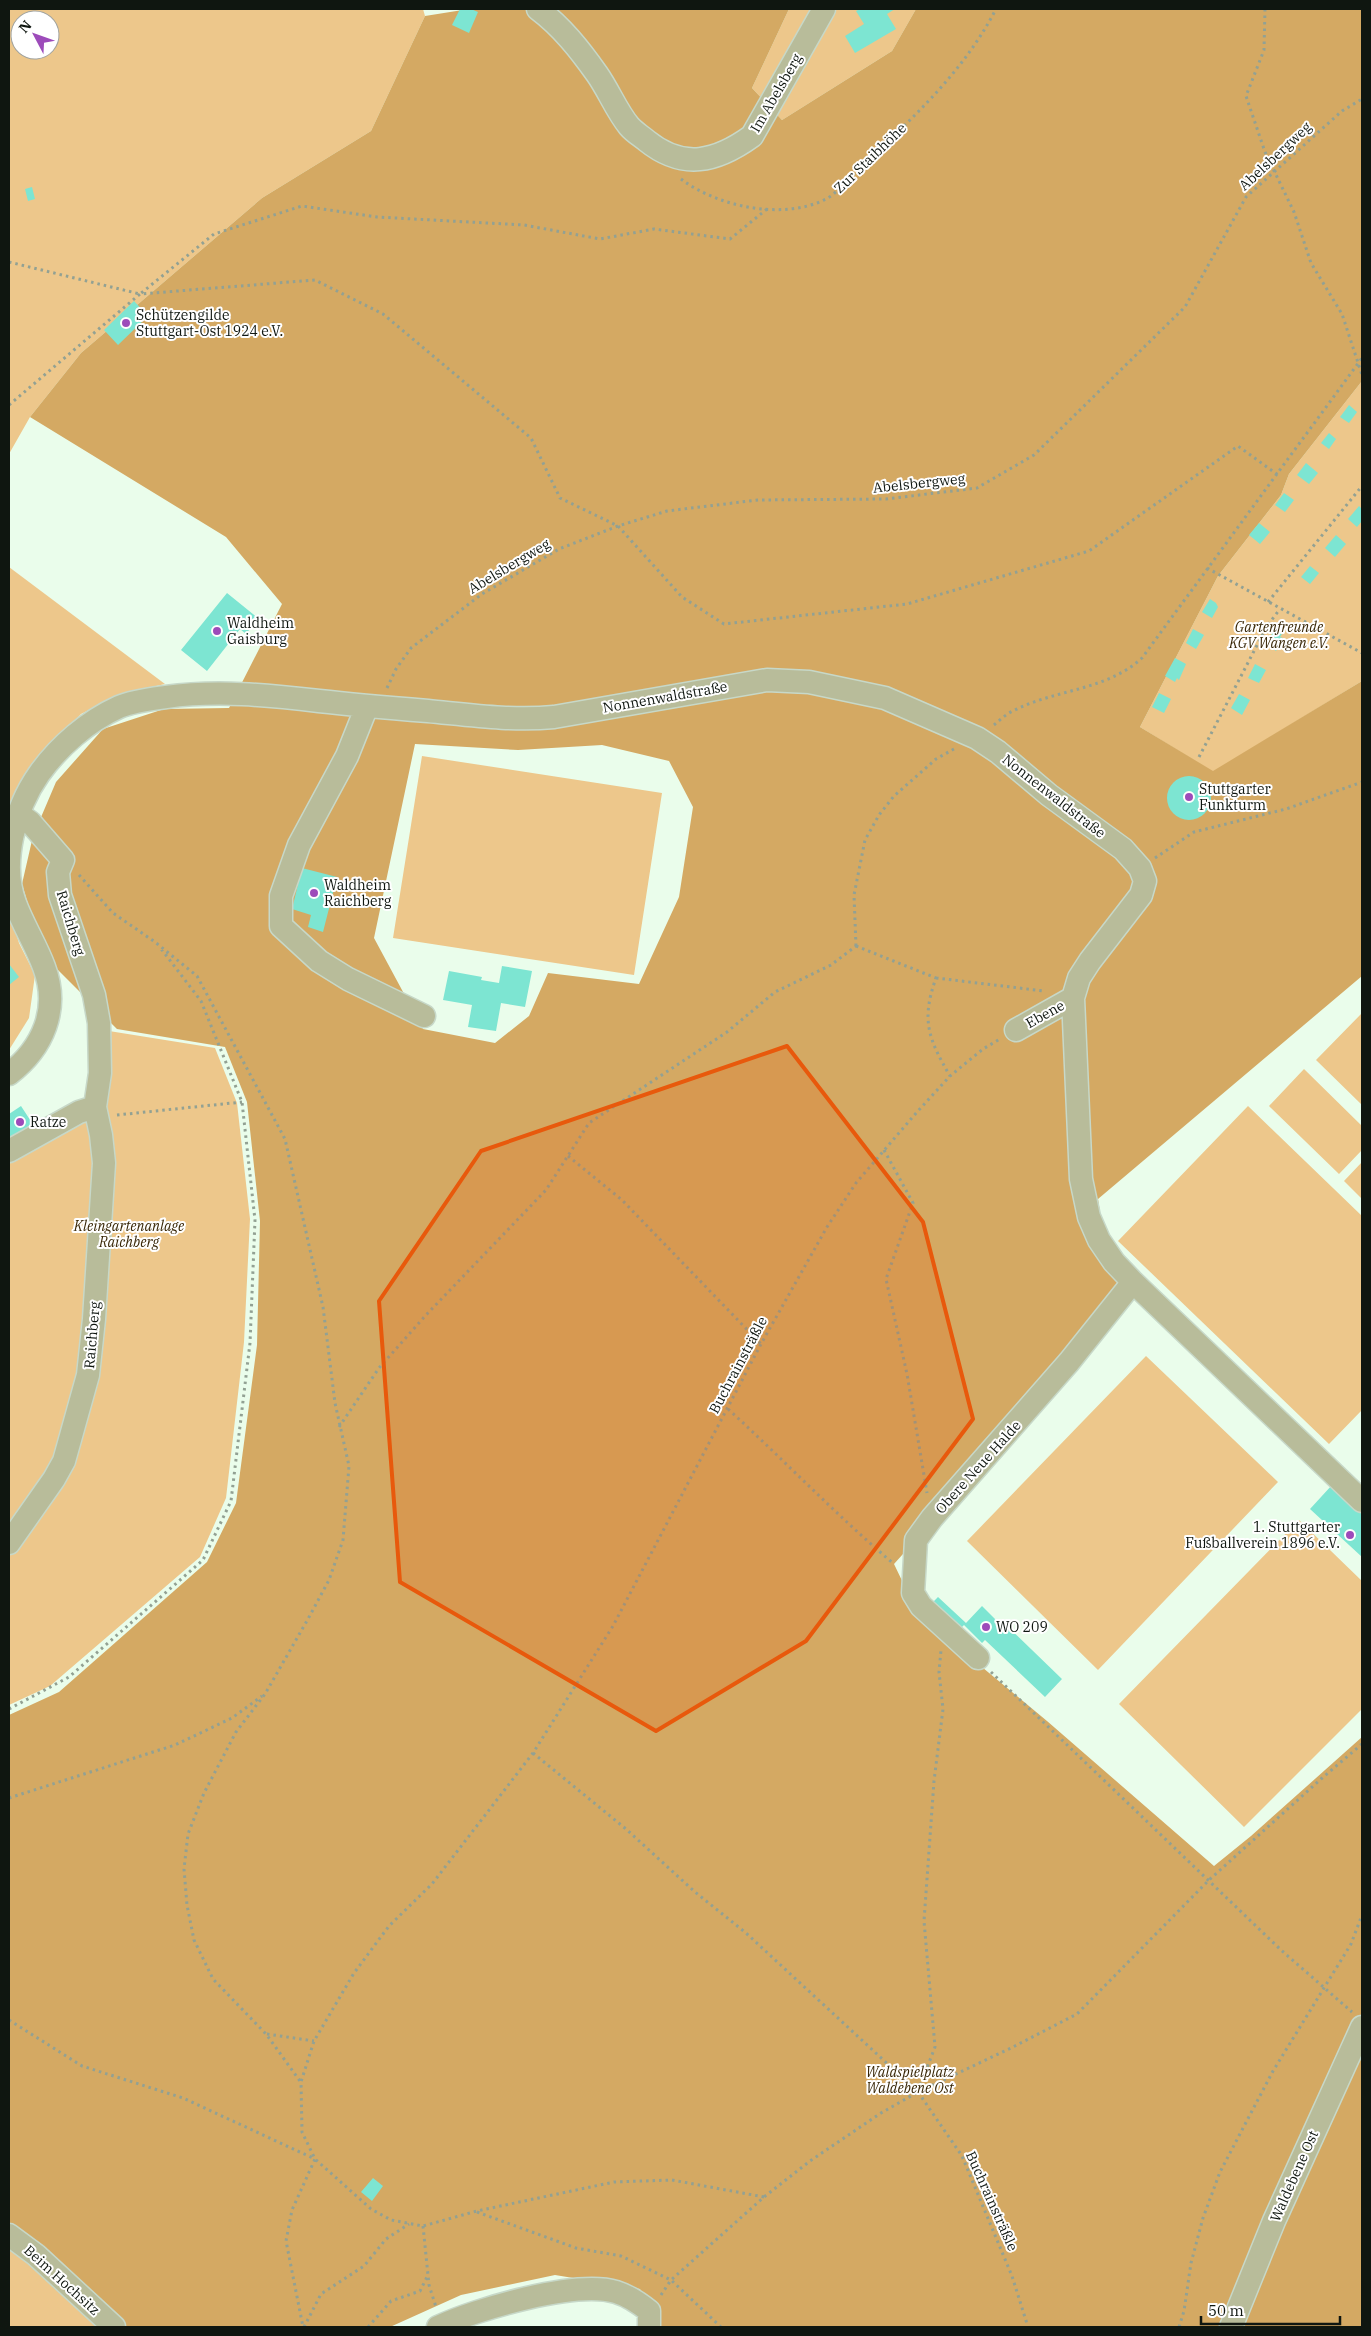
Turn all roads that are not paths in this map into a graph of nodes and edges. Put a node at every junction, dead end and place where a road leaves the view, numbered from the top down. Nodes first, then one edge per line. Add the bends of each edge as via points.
1 (538, 9) edge
2 (824, 9) edge
3 (373, 706) junction
4 (19, 814) junction
5 (1073, 998) junction
6 (424, 1016) dead end
7 (1016, 1030) road end
8 (9, 1074) edge
9 (96, 1112) junction
10 (9, 1151) edge
11 (1133, 1282) junction
12 (1362, 1501) edge
13 (9, 1543) edge
14 (978, 1658) road end
15 (1359, 2021) edge
16 (9, 2235) edge
17 (442, 2325) edge
18 (114, 2327) edge
19 (649, 2327) edge
20 (1231, 2327) edge

1 - 2 street, Im Abelsberg via 574,43 630,127 658,149 689,160 714,156 752,136
3 - 4 street, Nonnenwaldstraße via 267,694 227,693 147,699 120,707 78,733 51,757 32,783
3 - 5 street, Nonnenwaldstraße via 523,720 766,680 809,682 885,698 977,738 1123,848 1140,868 1145,881 1141,895 1086,967
3 - 6 street via 299,845 281,896 281,926 319,961
4 - 8 street, Nonnenwaldstraße via 9,859 10,881 14,902 50,986 51,1004 48,1024 39,1043
4 - 9 street, Raichberg via 64,860 58,872 60,895 94,995 99,1022 100,1073
5 - 7 street, Ebene
5 - 11 street via 1081,1180 1089,1217 1099,1240
9 - 10 street via 78,1112
9 - 13 street, Raichberg via 104,1163 88,1376 64,1461
11 - 12 street
11 - 14 street, Obere Neue Halde via 1069,1362 916,1540 914,1593 921,1606
15 - 20 street, Waldebene Ost
16 - 18 street, Beim Hochsitz via 36,2255
17 - 19 street via 550,2293 597,2289 636,2300 649,2311

